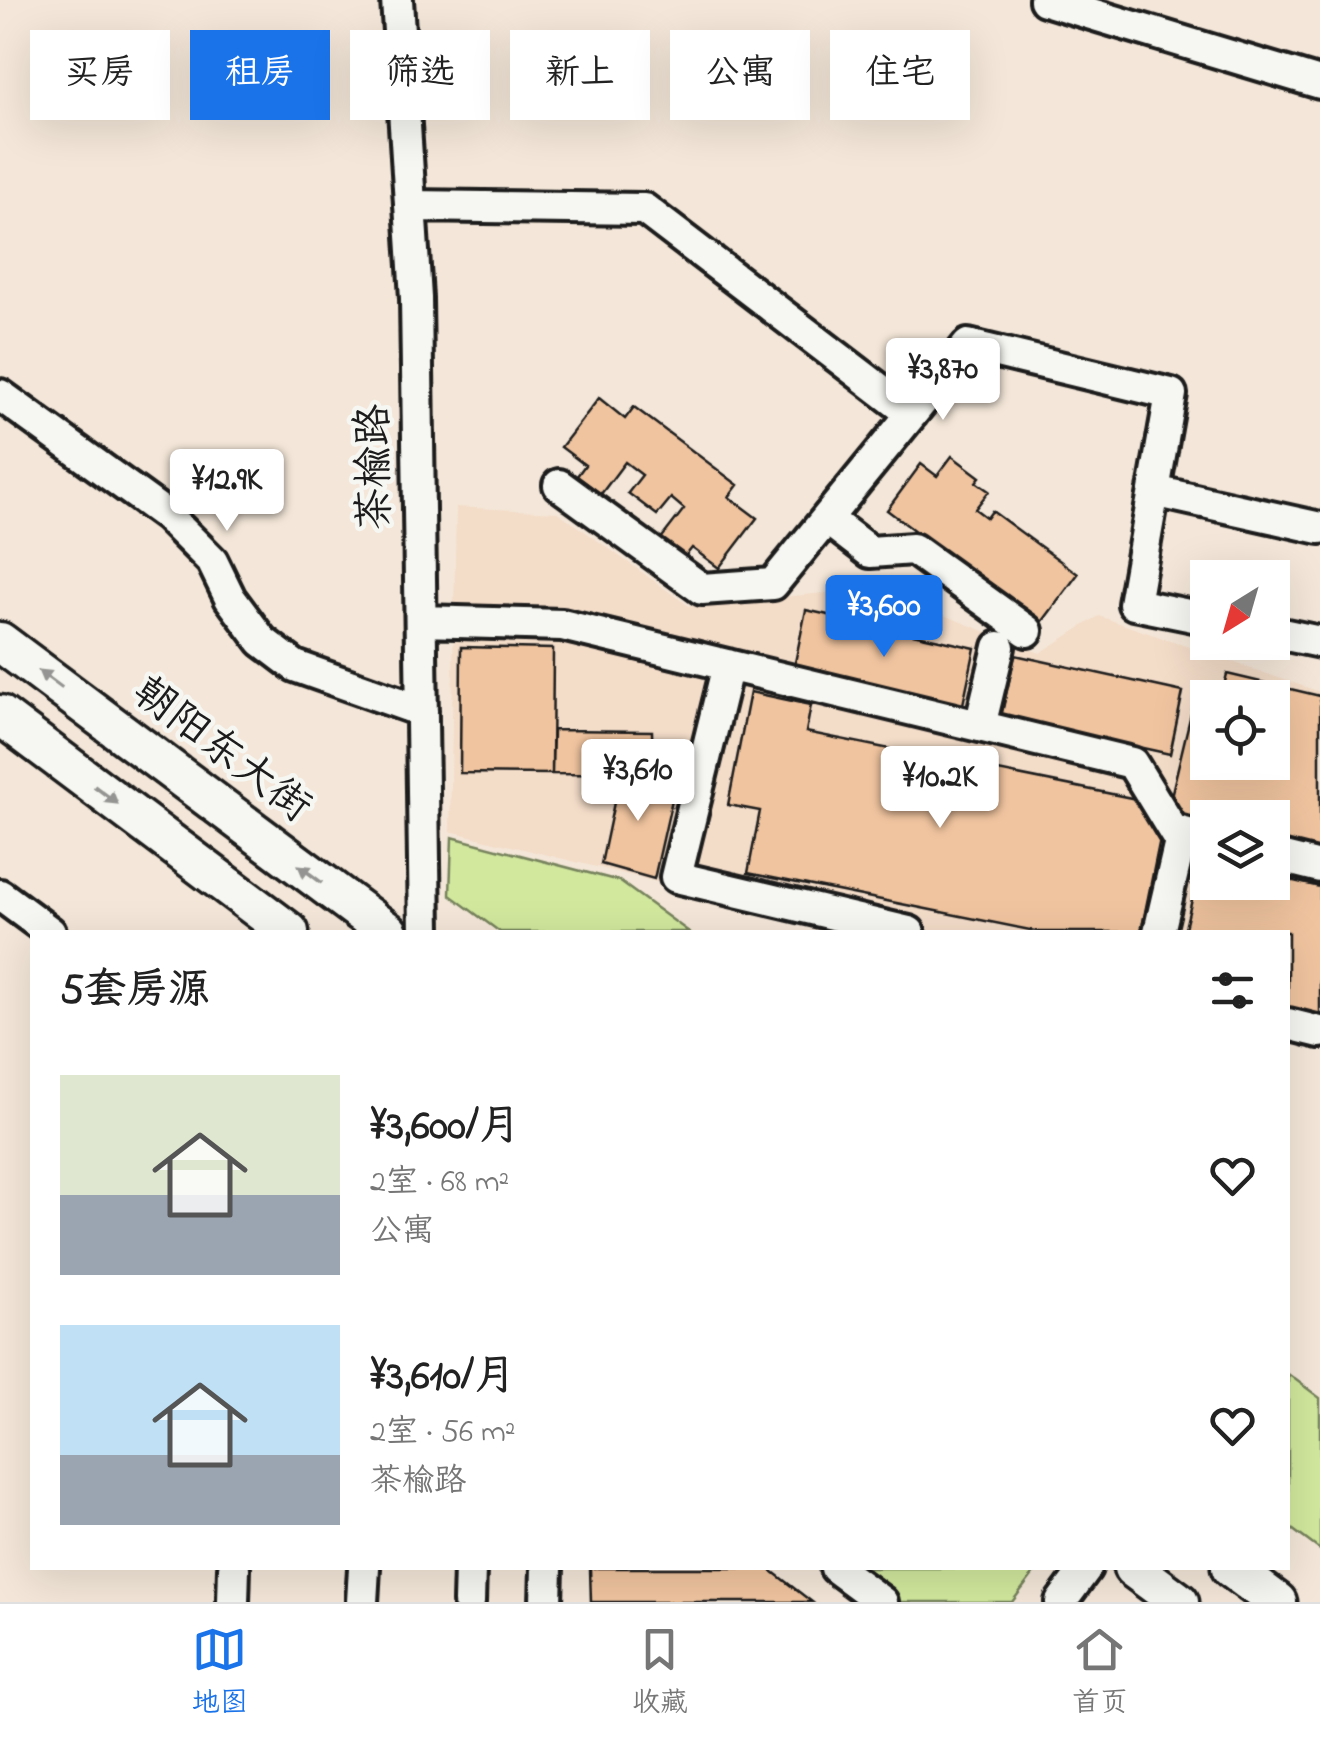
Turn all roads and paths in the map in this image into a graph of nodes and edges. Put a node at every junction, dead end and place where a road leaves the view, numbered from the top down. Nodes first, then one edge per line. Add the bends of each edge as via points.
1 (397, 0) edge
2 (1046, 0) edge
3 (1320, 82) edge
4 (410, 206) junction
5 (0, 395) edge
6 (912, 414) junction
7 (559, 485) dead end
8 (1154, 492) junction
9 (827, 519) junction
10 (1320, 528) edge
11 (1190, 615) edge
12 (421, 622) junction
13 (1027, 631) dead end
14 (1290, 636) edge
15 (0, 642) edge
16 (1320, 642) edge
17 (999, 648) dead end
18 (728, 665) junction
19 (422, 711) junction
20 (0, 715) edge
21 (980, 726) junction
22 (1173, 830) junction
23 (1190, 834) edge
24 (1290, 860) edge
25 (1320, 867) edge
26 (0, 895) edge
27 (47, 930) edge
28 (287, 930) edge
29 (385, 930) edge
30 (425, 930) edge
31 (900, 930) edge
32 (1158, 930) edge
33 (1290, 1024) edge
34 (1320, 1032) edge
35 (234, 1570) edge
36 (364, 1570) edge
37 (470, 1570) edge
38 (547, 1570) edge
39 (839, 1570) edge
40 (1085, 1570) edge
41 (1136, 1570) edge
42 (1235, 1570) edge
43 (233, 1602) edge
44 (362, 1602) edge
45 (469, 1602) edge
46 (546, 1602) edge
47 (882, 1602) edge
48 (1061, 1602) edge
49 (1179, 1602) edge
50 (1277, 1602) edge

1 - 4 street, 茶榆路
2 - 3 street
4 - 6 street via 644,209
4 - 12 street, 茶榆路
5 - 19 street via 166,516 212,562 262,641 294,666
6 - 8 street via 968,345 1171,394
6 - 9 street
7 - 9 street via 702,589 773,584
8 - 10 street
8 - 11 street via 1134,604
9 - 13 street via 870,552 914,549
12 - 18 street via 562,625
12 - 19 street, 茶榆路
14 - 16 street
29 -> 15 main road, 朝阳东大街
17 - 21 street
18 - 21 street
18 - 31 street via 676,877
19 - 30 street, 茶榆路
20 -> 28 main road
21 - 22 street via 1132,763
22 - 23 street
22 - 32 street via 1180,842
24 - 25 street
26 - 27 street
33 - 34 street
35 - 43 street
36 - 44 street
37 - 45 street
38 - 46 street
39 - 47 street
40 - 48 street
41 - 49 main road
42 - 50 main road

